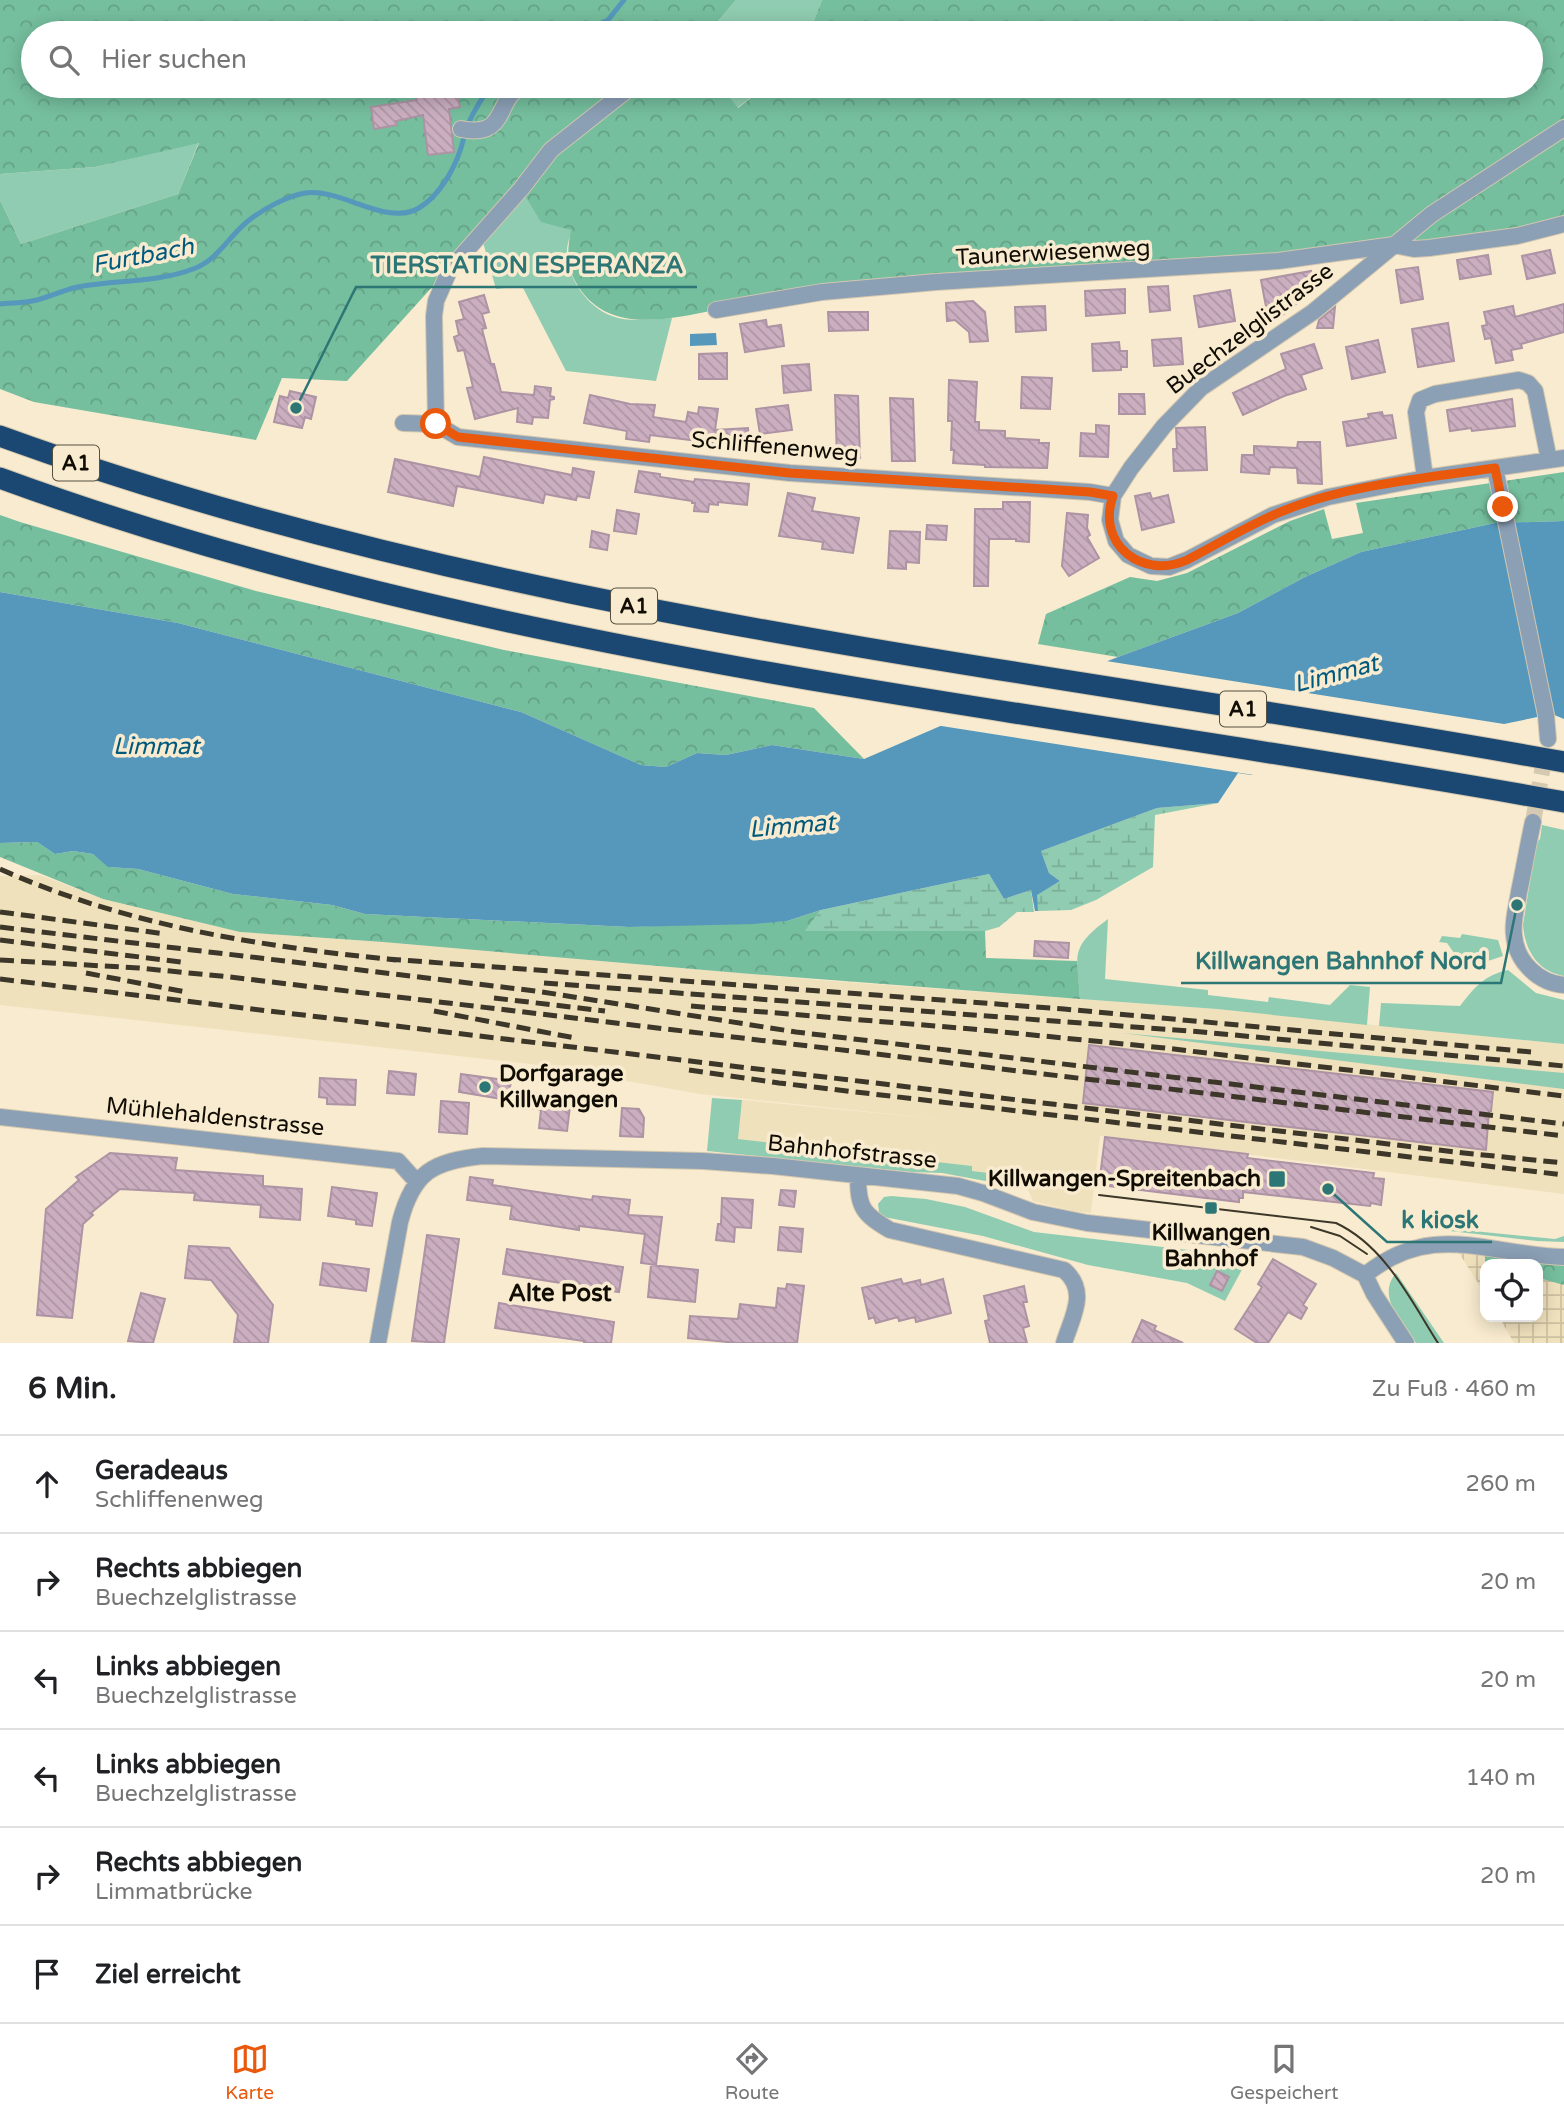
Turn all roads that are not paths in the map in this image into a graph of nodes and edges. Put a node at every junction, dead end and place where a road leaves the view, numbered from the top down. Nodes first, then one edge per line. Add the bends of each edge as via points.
1 (509, 98) edge
2 (617, 98) edge
3 (1564, 128) edge
4 (467, 131) dead end
5 (1564, 224) edge
6 (1394, 245) junction
7 (716, 310) dead end
8 (403, 423) dead end
9 (436, 424) junction
10 (0, 436) edge
11 (1557, 459) edge
12 (1495, 468) junction
13 (0, 478) edge
14 (1425, 478) junction
15 (1113, 496) junction
16 (1548, 738) tunnel mouth
17 (1564, 762) edge
18 (1564, 802) edge
19 (1533, 822) tunnel mouth
20 (1564, 985) edge
21 (0, 1117) edge
22 (858, 1176) junction
23 (416, 1181) junction
24 (1564, 1257) edge
25 (1366, 1275) junction
26 (378, 1343) edge
27 (1064, 1343) edge
28 (1406, 1343) edge

1 - 4 street via 502,114 487,128
2 - 9 street via 551,150 450,269 434,316
3 - 6 street, Buechzelglistrasse via 1432,214
5 - 6 street, Taunerwiesenweg via 1517,236 1429,248
6 - 7 street, Taunerwiesenweg via 1278,261 835,291
6 - 15 street, Buechzelglistrasse via 1313,312 1185,402
8 - 9 street, Schliffenenweg
9 - 15 street, Schliffenenweg via 458,437 790,473
10 - 17 highway, A1 via 205,503 441,565 691,617
11 - 12 street
11 - 14 street via 1535,391 1519,380 1420,400 1416,412
12 - 14 street
12 - 16 street
13 - 18 highway, A1 via 193,541 421,600 696,658
14 - 15 street via 1291,507 1169,567 1142,564 1123,550 1110,520
19 - 20 street via 1514,919 1516,947 1536,975
21 - 23 street, Mühlehaldenstrasse via 398,1161
22 - 23 street, Bahnhofstrasse via 703,1161 483,1156 452,1159 432,1167
22 - 25 street, Bahnhofstrasse via 958,1186 1033,1212 1087,1223 1303,1247
22 - 27 street via 862,1208 890,1230 1063,1270 1073,1278 1078,1298
23 - 26 street via 400,1222
24 - 25 street via 1430,1244 1402,1251
25 - 28 street

